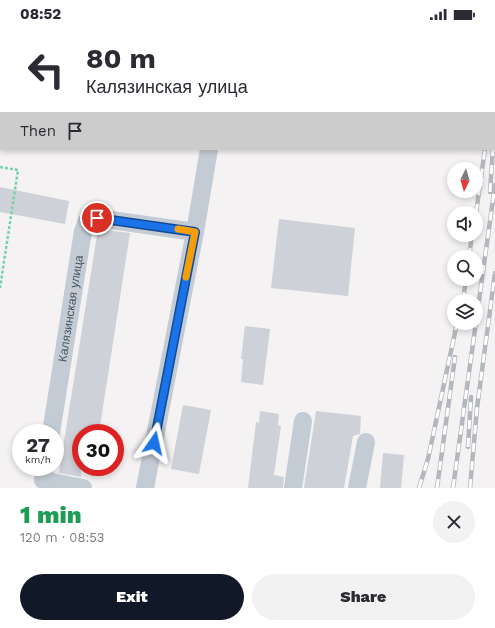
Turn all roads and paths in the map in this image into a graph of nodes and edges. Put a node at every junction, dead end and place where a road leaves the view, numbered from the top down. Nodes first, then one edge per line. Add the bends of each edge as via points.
1 (209, 150) edge
2 (0, 167) edge
3 (195, 232) junction
4 (0, 288) edge
5 (303, 421) dead end
6 (51, 424) edge
7 (366, 442) dead end
8 (44, 476) edge
9 (83, 488) edge
10 (145, 488) edge
11 (293, 488) edge
12 (357, 488) edge

1 - 3 street
2 - 4 path via 18,170
3 - 6 street, Калязинская улица via 97,218 87,221 83,231
3 - 10 street
5 - 11 street
7 - 12 street
8 - 9 street via 43,480

